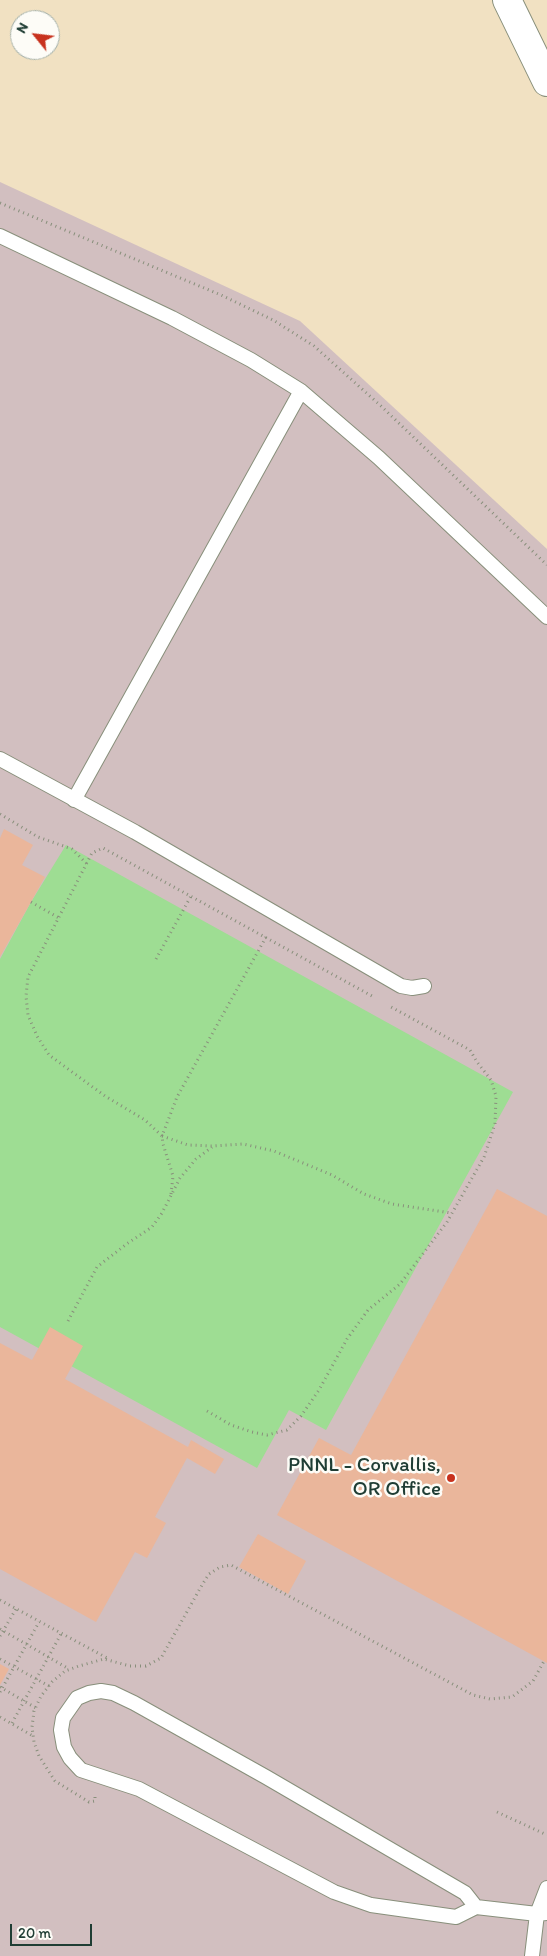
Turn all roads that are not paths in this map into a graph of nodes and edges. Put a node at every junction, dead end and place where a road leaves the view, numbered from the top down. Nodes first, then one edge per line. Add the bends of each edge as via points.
1 (507, 0) edge
2 (547, 82) edge
3 (0, 236) edge
4 (301, 391) junction
5 (547, 617) edge
6 (0, 759) edge
7 (74, 800) junction
8 (424, 986) dead end
9 (547, 1888) edge
10 (476, 1907) junction
11 (542, 1914) edge
12 (532, 1956) edge

1 - 2 highway
3 - 4 lane via 172,318
4 - 5 lane via 379,458
4 - 7 lane
6 - 7 lane
7 - 8 lane via 401,986
9 - 11 lane
10 - 10 lane via 465,1893 134,1703 112,1693 89,1693 77,1698 63,1718 64,1747 80,1770 139,1789 334,1892 371,1905 456,1917
10 - 11 lane
11 - 12 lane

